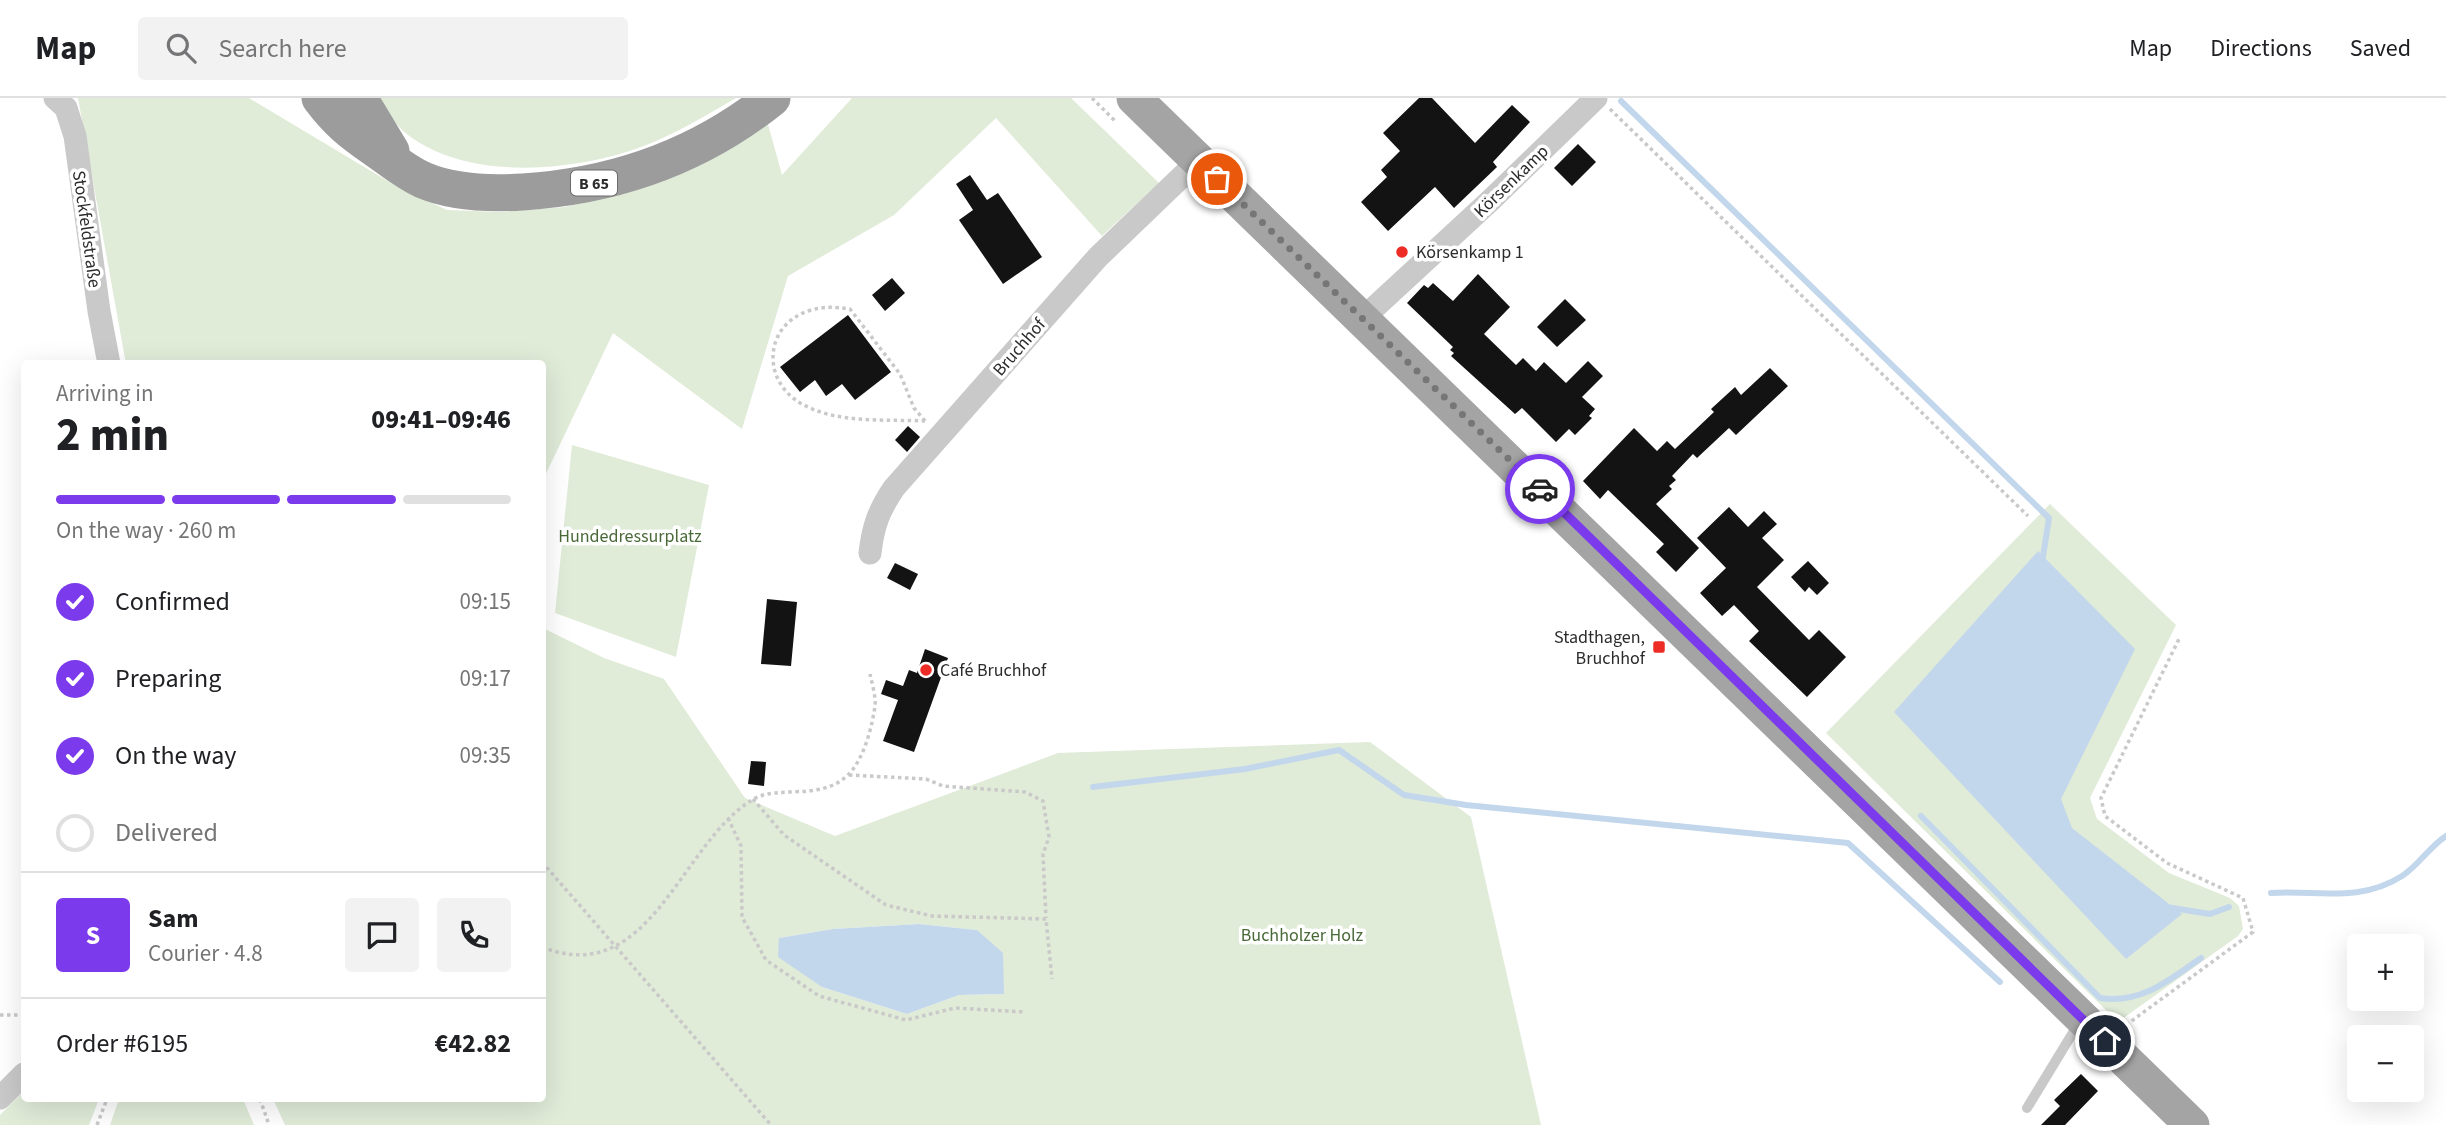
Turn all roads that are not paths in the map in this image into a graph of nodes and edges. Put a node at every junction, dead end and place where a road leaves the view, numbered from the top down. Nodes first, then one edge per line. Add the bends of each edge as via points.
1 (55, 98) edge
2 (320, 98) edge
3 (359, 98) edge
4 (772, 98) edge
5 (1135, 98) edge
6 (1603, 103) edge
7 (1198, 161) junction
8 (401, 167) junction
9 (1362, 319) junction
10 (108, 360) edge
11 (870, 553) dead end
12 (2093, 1030) junction
13 (21, 1077) edge
14 (0, 1098) edge
15 (2026, 1108) dead end
16 (2192, 1125) edge

1 - 10 street, Stockfeldstraße via 66,108 75,136
2 - 8 highway, B 65 via 337,121
3 - 8 highway
4 - 8 highway, B 65 via 703,145 596,183 501,193 453,189
5 - 7 main road
6 - 9 street, Körsenkamp
7 - 9 main road
7 - 11 street, Bruchhof via 936,425 879,510
9 - 12 main road
12 - 15 lane
12 - 16 main road
13 - 14 street

